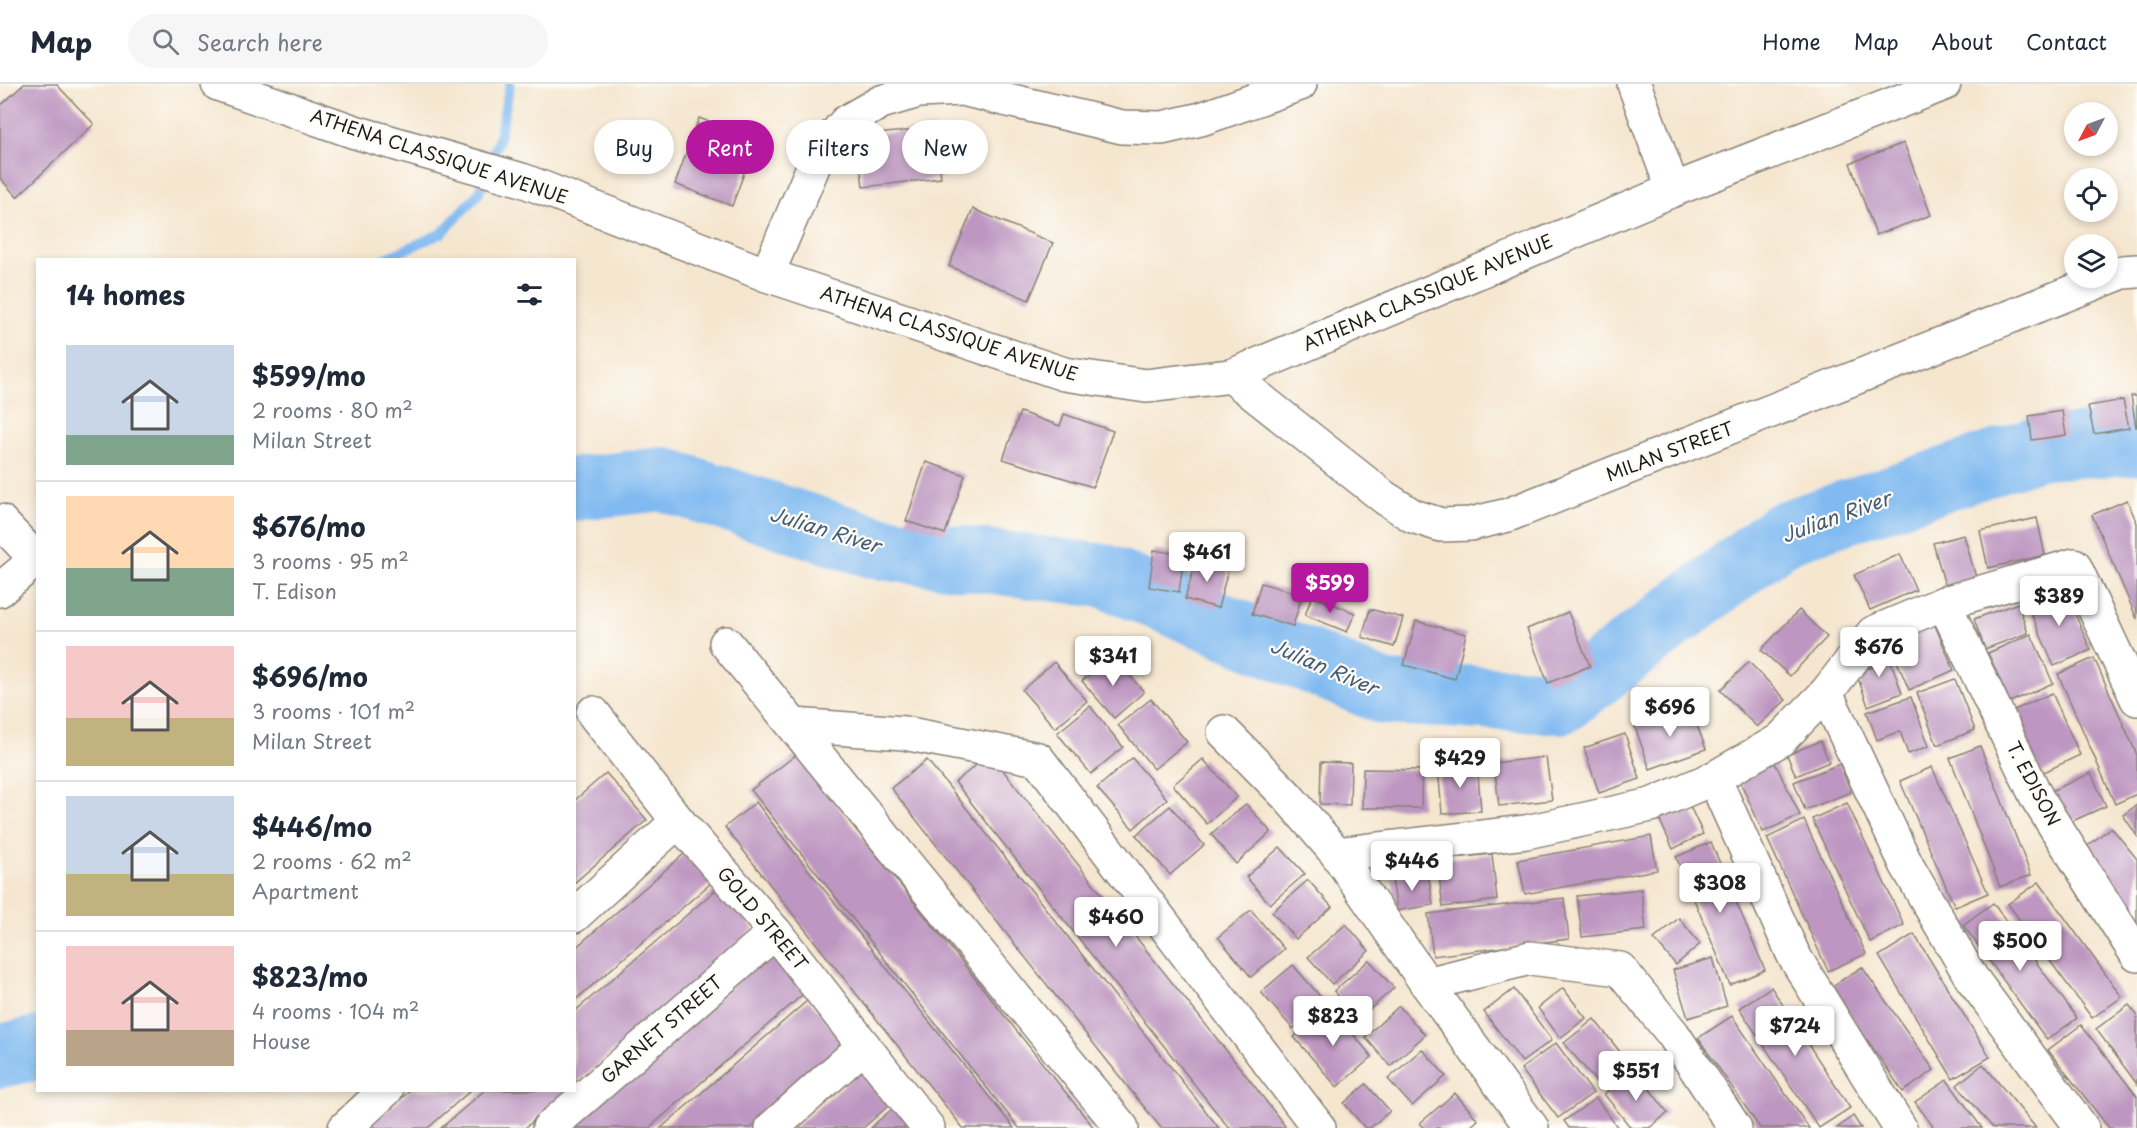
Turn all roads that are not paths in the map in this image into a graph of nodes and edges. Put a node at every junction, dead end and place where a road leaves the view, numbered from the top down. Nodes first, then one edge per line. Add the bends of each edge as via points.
1 (218, 84) edge
2 (1300, 84) edge
3 (1634, 84) edge
4 (1944, 84) edge
5 (1673, 190) junction
6 (2137, 271) edge
7 (767, 275) junction
8 (1231, 376) junction
9 (0, 520) edge
10 (36, 558) edge
11 (36, 560) edge
12 (0, 590) edge
13 (1944, 603) junction
14 (726, 643) dead end
15 (1826, 693) junction
16 (2137, 699) edge
17 (593, 713) dead end
18 (794, 725) junction
19 (1224, 732) dead end
20 (1714, 778) junction
21 (678, 821) junction
22 (1337, 854) junction
23 (576, 914) edge
24 (775, 932) junction
25 (2137, 955) edge
26 (1427, 984) junction
27 (864, 1046) junction
28 (384, 1092) edge
29 (345, 1128) edge
30 (549, 1128) edge
31 (772, 1128) edge
32 (928, 1128) edge
33 (1122, 1128) edge
34 (1319, 1128) edge
35 (1532, 1128) edge
36 (1735, 1128) edge
37 (1900, 1128) edge
38 (2082, 1128) edge

1 - 7 street, ATHENA CLASSIQUE AVENUE via 355,132 522,180
2 - 7 street via 1201,119 1162,128 1122,127 962,89 919,91 881,102 846,123 819,153
3 - 5 street
4 - 5 street, ATHENA CLASSIQUE AVENUE
5 - 8 street, ATHENA CLASSIQUE AVENUE
6 - 8 street, MILAN STREET via 2123,272 1508,515 1471,524 1442,525 1413,516
7 - 8 street, ATHENA CLASSIQUE AVENUE via 1064,374 1146,386
9 - 10 street
11 - 12 street
13 - 15 street via 1873,633
13 - 16 street via 2074,565
13 - 25 street, T. EDISON via 2037,798
14 - 18 street
15 - 20 street via 1780,740
15 - 38 street via 1906,864 1971,977
17 - 21 street, GOLD STREET
18 - 33 street
18 - 34 street via 904,733 1038,759
19 - 22 street
20 - 22 street via 1651,804 1526,832
20 - 37 street via 1794,956
21 - 23 street
21 - 24 street, GOLD STREET
22 - 26 street
24 - 27 street, GOLD STREET
24 - 30 street, GARNET STREET
26 - 35 street
26 - 36 street via 1530,958 1620,969 1673,1034
27 - 31 street
27 - 32 street, GOLD STREET
28 - 29 street

